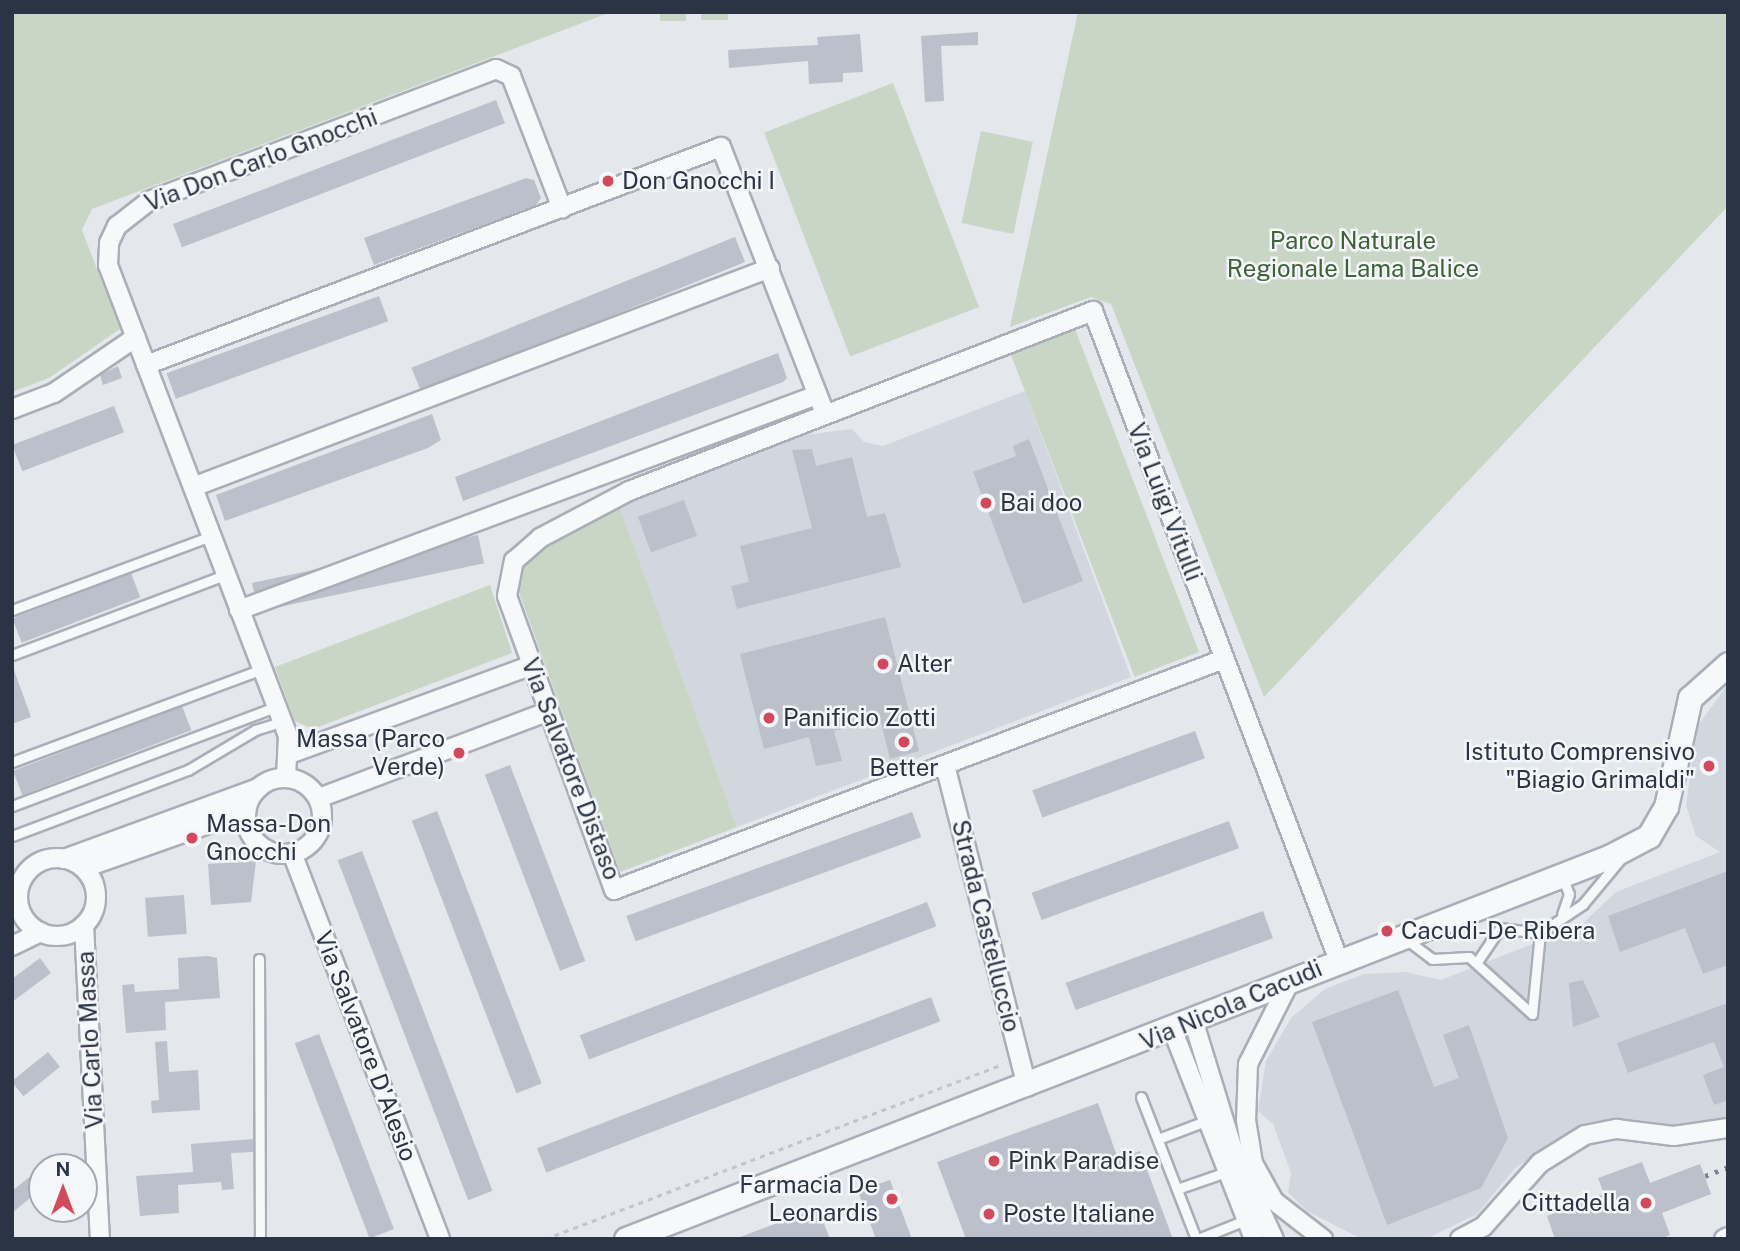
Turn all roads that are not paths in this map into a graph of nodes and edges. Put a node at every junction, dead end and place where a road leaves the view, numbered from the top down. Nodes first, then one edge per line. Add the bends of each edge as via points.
1 (562, 208) junction
2 (770, 268) junction
3 (136, 337) junction
4 (146, 365) junction
5 (820, 403) junction
6 (12, 409) edge
7 (193, 487) junction
8 (211, 536) junction
9 (225, 575) junction
10 (12, 610) edge
11 (239, 610) junction
12 (12, 655) edge
13 (1224, 659) junction
14 (1728, 664) edge
15 (530, 666) junction
16 (262, 669) junction
17 (547, 712) junction
18 (279, 715) junction
19 (292, 753) junction
20 (12, 762) edge
21 (945, 765) junction
22 (286, 777) junction
23 (258, 788) junction
24 (319, 798) junction
25 (12, 806) edge
26 (246, 811) junction
27 (12, 836) edge
28 (1630, 846) junction
29 (292, 853) junction
30 (64, 859) junction
31 (84, 869) junction
32 (1562, 876) junction
33 (15, 904) edge
34 (1561, 915) junction
35 (84, 925) junction
36 (41, 932) junction
37 (1540, 933) junction
38 (1402, 936) junction
39 (12, 946) edge
40 (259, 959) dead end
41 (1339, 961) junction
42 (1477, 962) junction
43 (1291, 979) junction
44 (1184, 1027) junction
45 (1027, 1087) junction
46 (1141, 1097) dead end
47 (1208, 1119) junction
48 (1728, 1128) edge
49 (1158, 1139) junction
50 (1229, 1171) junction
51 (1177, 1189) junction
52 (1248, 1219) junction
53 (100, 1239) edge
54 (260, 1239) edge
55 (440, 1239) edge
56 (626, 1239) edge
57 (1197, 1239) edge
58 (1254, 1239) edge
59 (1274, 1239) edge
60 (1323, 1239) edge
61 (1460, 1239) edge

1 - 2 street via 721,147
1 - 3 street, Via Don Carlo Gnocchi via 511,76 496,69 135,209 117,226 108,265
1 - 4 street
2 - 5 street
2 - 7 street
3 - 4 street, Via Don Carlo Gnocchi
3 - 6 street via 54,393
4 - 7 street, Via Don Carlo Gnocchi
5 - 11 street
5 - 13 street, Via Luigi Vitulli via 1093,311
5 - 15 street, Via Salvatore Distaso via 629,491 540,538 514,561 507,596
7 - 8 street, Via Don Carlo Gnocchi
8 - 9 street, Via Don Carlo Gnocchi
8 - 10 lane
9 - 11 street, Via Don Carlo Gnocchi
9 - 12 lane
11 - 16 street, Via Don Carlo Gnocchi
13 - 21 street, Via Salvatore Distaso
13 - 41 street, Via Luigi Vitulli
14 - 28 street, Via Nicola Cacudi via 1690,698 1667,807 1649,836
15 - 17 street, Via Salvatore Distaso
15 - 19 street
16 - 18 street, Via Don Carlo Gnocchi
16 - 20 lane
17 - 21 street, Via Salvatore Distaso via 614,890
17 - 24 street
18 - 19 street, Via Don Carlo Gnocchi
18 - 25 lane
18 - 27 lane via 188,770
19 - 22 street
21 - 45 street, Strada Castelluccio
22 - 23 street
22 - 24 street via 309,786
23 - 26 street
23 - 30 street
24 - 29 street via 320,831
26 - 29 street via 258,844
26 - 31 street
28 - 32 street, Via Nicola Cacudi
28 - 34 lane via 1583,904
29 - 55 street, Via Salvatore D'Alesio
30 - 31 street
30 - 33 street via 30,869
31 - 35 street via 96,903
32 - 34 lane via 1569,894
32 - 38 street, Via Nicola Cacudi
33 - 36 street
34 - 37 lane
35 - 36 street via 64,935
35 - 53 street, Via Carlo Massa
36 - 39 street
37 - 42 lane via 1500,928
37 - 42 lane via 1532,1014
38 - 41 street, Via Nicola Cacudi
38 - 42 lane via 1421,955
40 - 54 lane
41 - 43 street, Via Nicola Cacudi
43 - 44 street, Via Nicola Cacudi
43 - 60 street via 1248,1065 1246,1120 1254,1163 1274,1201
44 - 45 street, Via Nicola Cacudi
44 - 47 street
44 - 59 street
45 - 56 street, Via Nicola Cacudi
46 - 49 lane
47 - 49 lane
47 - 50 street
48 - 61 street via 1674,1136 1617,1129 1585,1135 1540,1163 1483,1227
49 - 51 lane
50 - 51 lane
50 - 52 street
51 - 57 lane
52 - 57 lane
52 - 58 street

